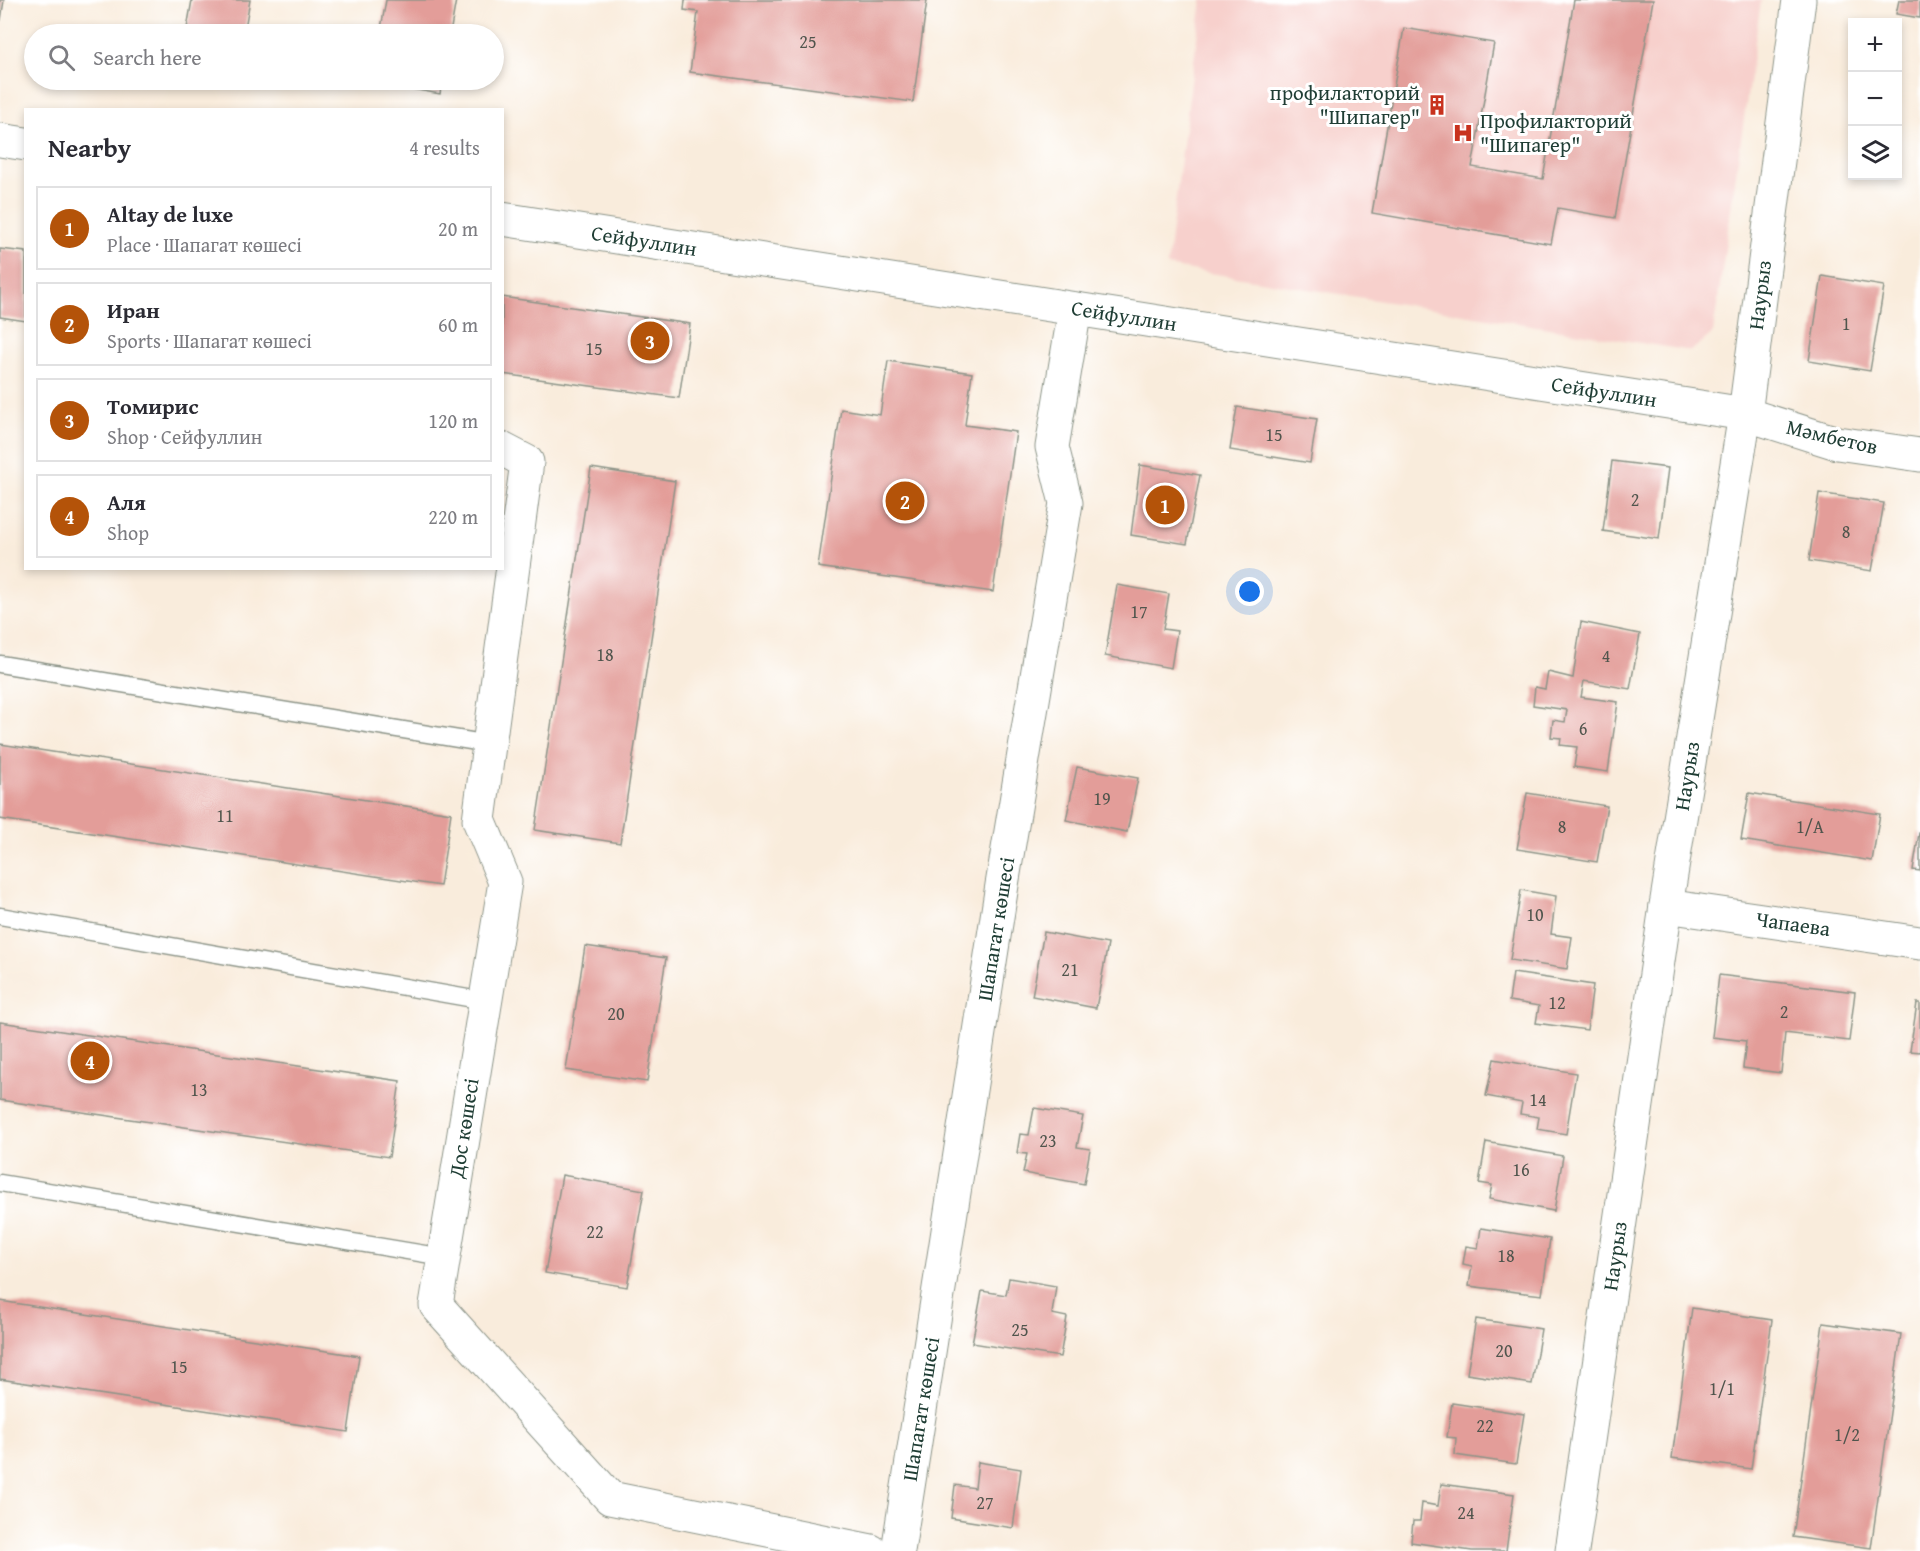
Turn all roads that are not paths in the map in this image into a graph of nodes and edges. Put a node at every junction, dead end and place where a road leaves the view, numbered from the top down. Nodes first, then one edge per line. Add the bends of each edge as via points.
1 (1799, 0) edge
2 (0, 140) edge
3 (24, 144) edge
4 (504, 219) edge
5 (1075, 309) junction
6 (1745, 414) junction
7 (504, 450) edge
8 (1920, 455) edge
9 (0, 664) edge
10 (489, 744) junction
11 (1666, 906) junction
12 (0, 916) edge
13 (1920, 943) edge
14 (485, 1001) junction
15 (0, 1183) edge
16 (443, 1257) junction
17 (871, 1551) edge
18 (898, 1551) edge
19 (1572, 1551) edge

1 - 6 street, Наурыз
2 - 3 street
4 - 5 street, Сейфуллин
5 - 6 street, Сейфуллин
5 - 18 street, Шапагат көшесі via 1052,447 1066,503
6 - 8 street, Мәмбетов via 1837,443
6 - 11 street, Наурыз
7 - 10 street, Дос көшесі via 527,462
9 - 10 lane
10 - 14 street, Дос көшесі via 478,820 504,882
11 - 13 street, Чапаева
11 - 19 street, Наурыз
12 - 14 lane
14 - 16 street, Дос көшесі
15 - 16 lane
16 - 17 street, Дос көшесі via 436,1305 610,1498

